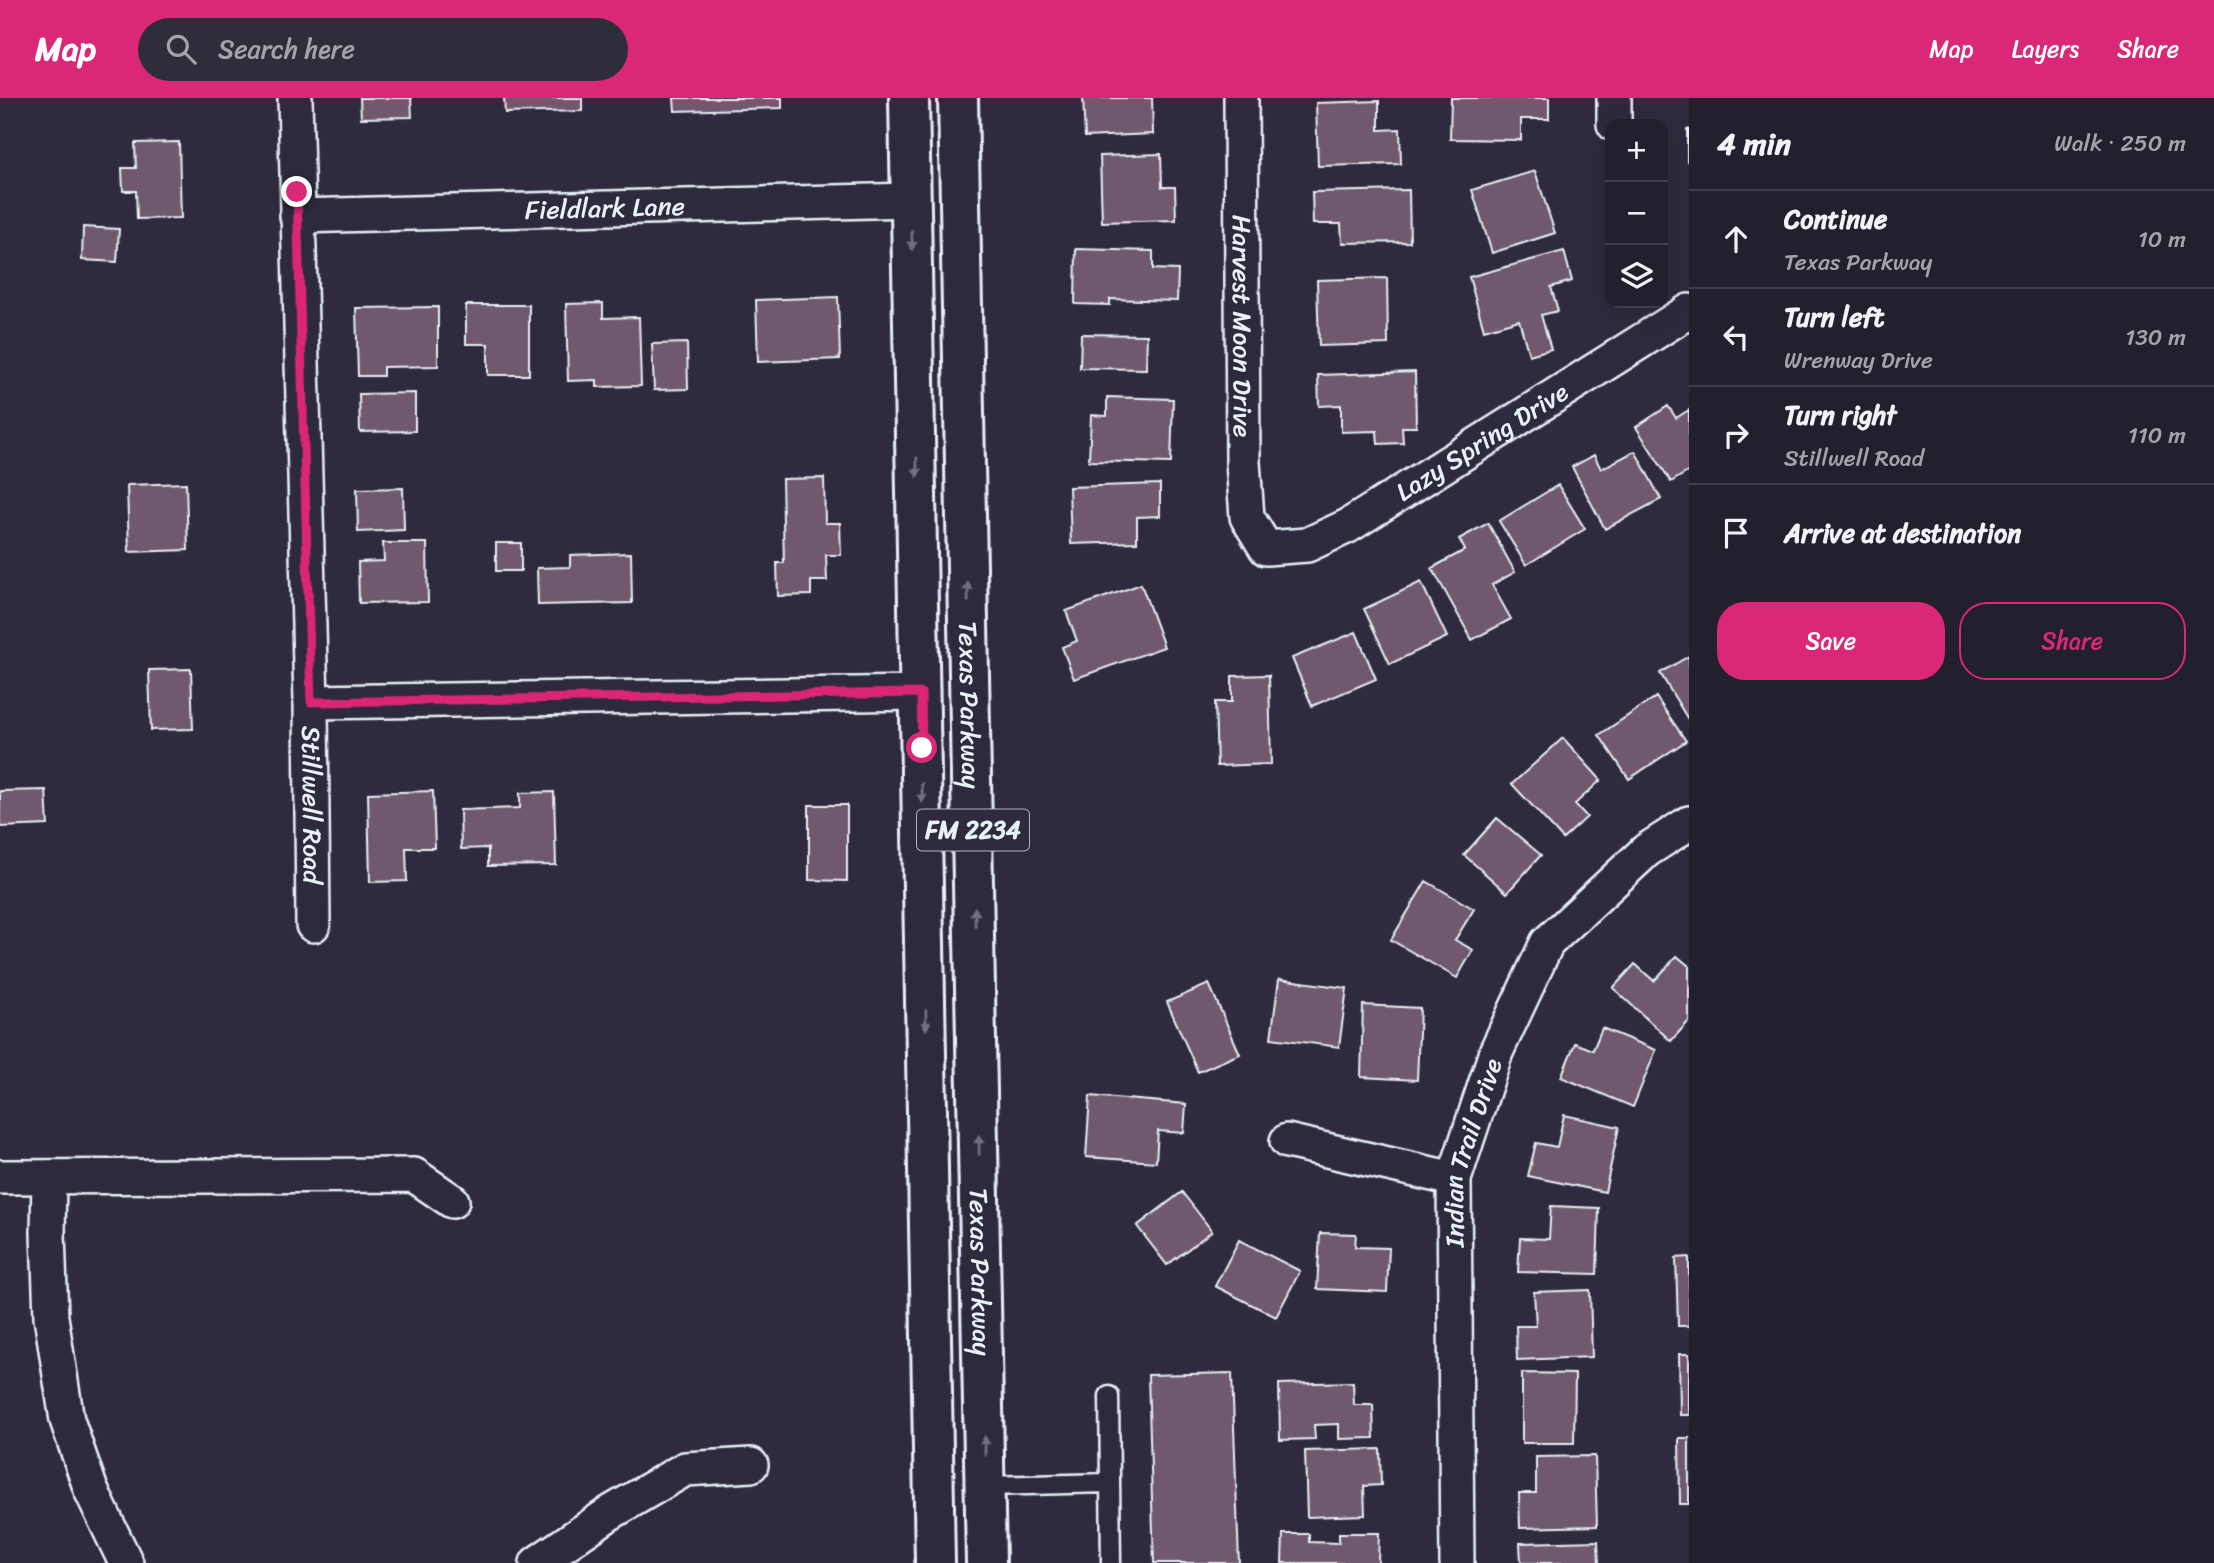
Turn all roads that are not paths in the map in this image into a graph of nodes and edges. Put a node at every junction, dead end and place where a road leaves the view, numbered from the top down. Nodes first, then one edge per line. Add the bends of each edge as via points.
1 (295, 98) edge
2 (909, 98) edge
3 (958, 98) edge
4 (1241, 98) edge
5 (1614, 98) edge
6 (1614, 119) edge
7 (912, 201) junction
8 (297, 216) junction
9 (1676, 309) edge
10 (1266, 548) joint
11 (921, 693) junction
12 (311, 702) junction
13 (1689, 823) edge
14 (313, 925) dead end
15 (1287, 1141) dead end
16 (0, 1177) edge
17 (49, 1177) junction
18 (1454, 1179) junction
19 (452, 1201) dead end
20 (1109, 1396) dead end
21 (751, 1465) dead end
22 (1109, 1483) junction
23 (985, 1486) junction
24 (126, 1563) edge
25 (537, 1563) edge
26 (935, 1563) edge
27 (986, 1563) edge
28 (1111, 1563) edge
29 (1457, 1563) edge

1 - 8 street, Stillwell Road
2 - 7 main road, Texas Parkway / FM 2234
23 -> 3 main road, Texas Parkway / FM 2234
4 - 10 street, Harvest Moon Drive via 1243,463 1247,517
5 - 6 street
7 - 8 street, Fieldlark Lane
7 -> 11 main road, Texas Parkway / FM 2234
8 - 12 street, Stillwell Road
9 - 10 street, Lazy Spring Drive via 1348,526 1307,545
11 - 12 street
11 -> 26 main road, Texas Parkway / FM 2234
12 - 14 street, Stillwell Road
13 - 18 street, Indian Trail Drive via 1647,850 1547,943 1496,1052
15 - 18 street
16 - 17 street
17 - 19 street via 414,1175
17 - 24 street via 51,1317 67,1420 91,1490
18 - 29 street, Indian Trail Drive
20 - 22 lane
21 - 25 street via 685,1469
22 - 23 lane
22 - 28 lane
23 - 27 main road, Texas Parkway / FM 2234

